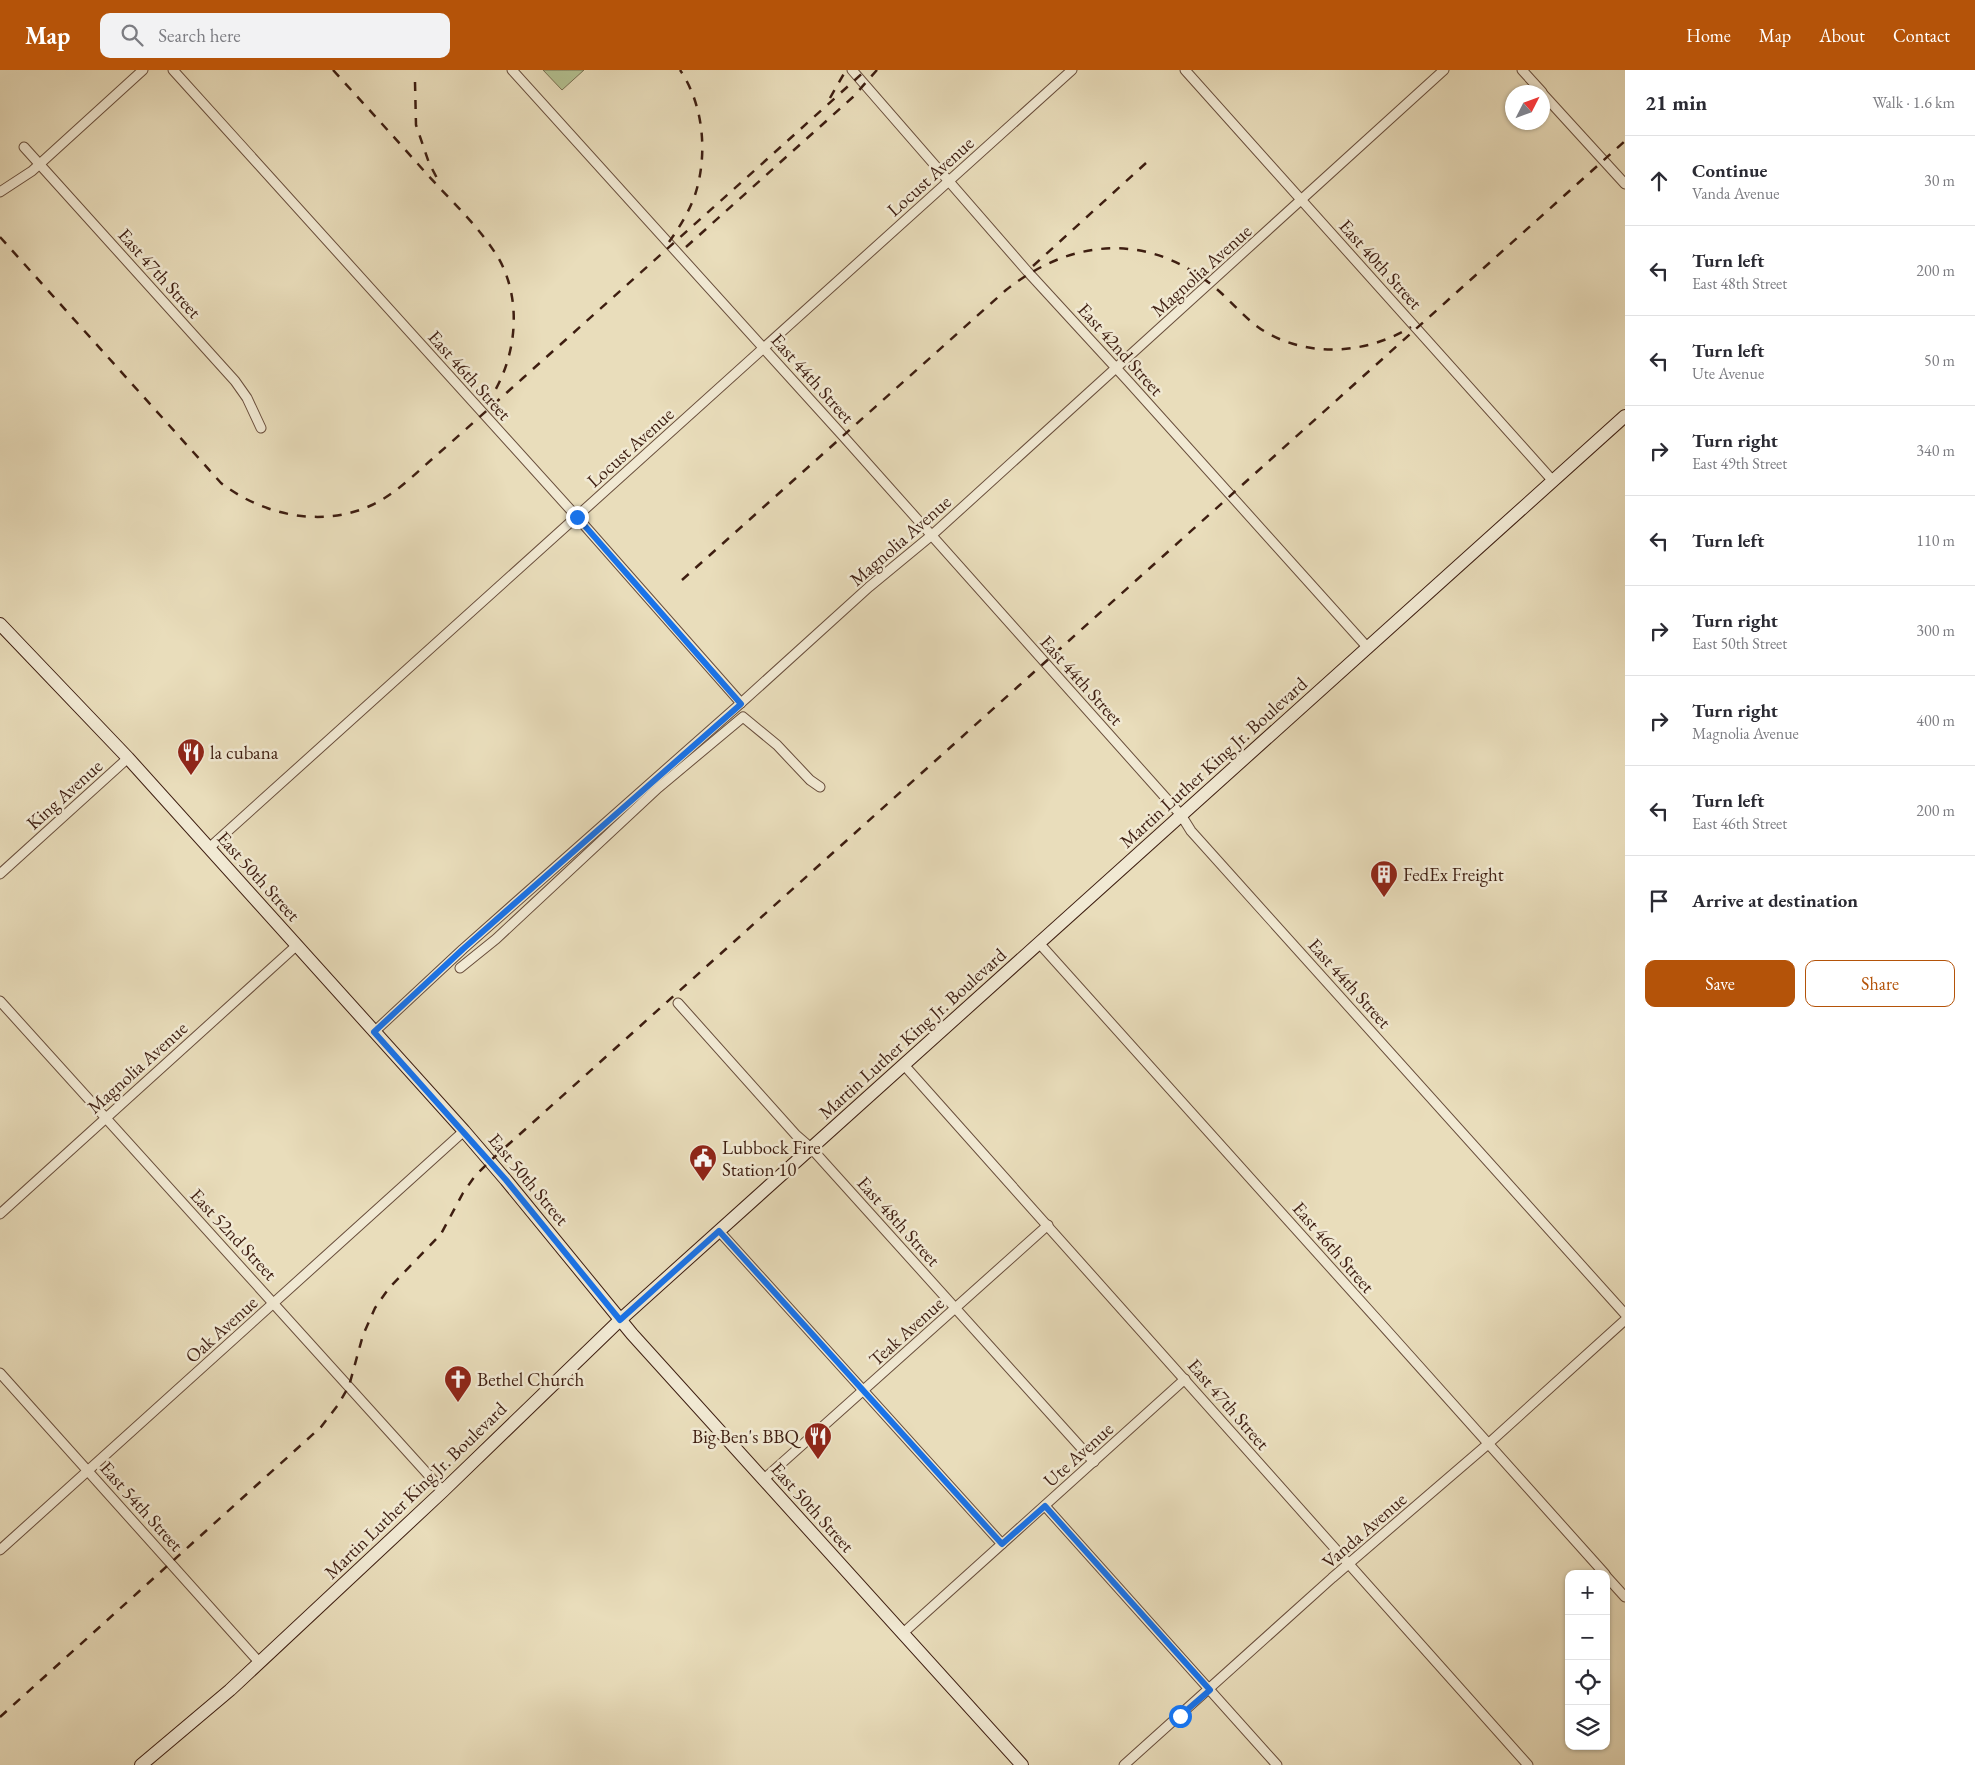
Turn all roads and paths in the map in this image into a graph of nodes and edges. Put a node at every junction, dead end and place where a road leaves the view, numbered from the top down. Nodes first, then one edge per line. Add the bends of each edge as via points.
1 (143, 70) edge
2 (173, 70) edge
3 (512, 70) edge
4 (852, 70) edge
5 (1072, 70) edge
6 (1185, 70) edge
7 (1444, 70) edge
8 (1522, 70) edge
9 (1535, 85) edge
10 (1550, 102) edge
11 (24, 147) dead end
12 (40, 164) junction
13 (950, 180) junction
14 (1625, 184) edge
15 (0, 192) edge
16 (1302, 200) junction
17 (764, 348) junction
18 (1116, 368) junction
19 (1625, 416) edge
20 (261, 428) dead end
21 (1553, 481) junction
22 (577, 517) junction
23 (932, 535) junction
24 (0, 624) edge
25 (1368, 648) junction
26 (741, 704) junction
27 (128, 758) junction
28 (820, 786) dead end
29 (1181, 815) junction
30 (209, 848) junction
31 (0, 874) edge
32 (1039, 943) junction
33 (296, 946) junction
34 (460, 968) dead end
35 (0, 1001) edge
36 (678, 1004) dead end
37 (374, 1032) junction
38 (904, 1065) junction
39 (105, 1118) junction
40 (464, 1131) junction
41 (812, 1148) junction
42 (0, 1214) edge
43 (1048, 1225) junction
44 (719, 1231) junction
45 (275, 1302) junction
46 (956, 1308) junction
47 (1625, 1314) edge
48 (620, 1320) junction
49 (1625, 1320) edge
50 (0, 1374) edge
51 (1186, 1379) junction
52 (864, 1390) junction
53 (1488, 1444) junction
54 (1094, 1462) junction
55 (88, 1470) junction
56 (763, 1480) junction
57 (443, 1490) junction
58 (1045, 1506) junction
59 (1002, 1544) junction
60 (0, 1550) edge
61 (1349, 1564) junction
62 (1601, 1570) edge
63 (1610, 1580) edge
64 (1625, 1596) edge
65 (902, 1634) junction
66 (259, 1662) junction
67 (1210, 1690) junction
68 (141, 1765) edge
69 (1022, 1765) edge
70 (1124, 1765) edge
71 (1277, 1765) edge
72 (1528, 1765) edge

1 - 12 street
2 - 22 street, East 46th Street
3 - 17 street, East 44th Street
4 - 13 street, East 42nd Street
5 - 13 street, Locust Avenue
6 - 16 street, East 40th Street
7 - 16 street, Magnolia Avenue
8 - 9 street
10 - 14 street
11 - 12 street, East 47th Street
12 - 15 street
12 - 20 street, East 47th Street via 235,381
13 - 17 street, Locust Avenue
13 - 18 street, East 42nd Street via 1027,271
16 - 18 street, Magnolia Avenue
16 - 21 street, East 40th Street
17 - 22 street, Locust Avenue
17 - 23 street, East 44th Street
18 - 23 street, Magnolia Avenue
18 - 25 street, East 42nd Street
19 - 21 main road, Martin Luther King Jr. Boulevard
21 - 25 main road, Martin Luther King Jr. Boulevard
22 - 26 street, East 46th Street
22 - 30 street, Locust Avenue
23 - 26 street, Magnolia Avenue via 869,587
23 - 29 street, East 44th Street
24 - 27 main road, East 50th Street
25 - 29 main road, Martin Luther King Jr. Boulevard
26 - 37 street, Magnolia Avenue
27 - 30 main road, East 50th Street
27 - 31 street, King Avenue
28 - 34 street via 743,717 658,788 496,939
29 - 32 main road, Martin Luther King Jr. Boulevard
29 - 47 street, East 44th Street via 1191,831
30 - 33 main road, East 50th Street
32 - 38 main road, Martin Luther King Jr. Boulevard
32 - 53 street, East 46th Street
33 - 37 main road, East 50th Street
33 - 39 street, Magnolia Avenue
35 - 39 street, East 52nd Street
36 - 41 street, East 48th Street via 796,1135
37 - 40 main road, East 50th Street
38 - 41 main road, Martin Luther King Jr. Boulevard
38 - 43 street, East 47th Street
39 - 42 street, Magnolia Avenue
39 - 45 street, East 52nd Street
40 - 45 street, Oak Avenue
40 - 48 main road, East 50th Street
41 - 44 main road, Martin Luther King Jr. Boulevard
41 - 46 street, East 48th Street
43 - 46 street, Teak Avenue
43 - 51 street, East 47th Street
44 - 48 main road, Martin Luther King Jr. Boulevard
44 - 52 street
45 - 55 street, Oak Avenue
45 - 57 street, East 52nd Street
46 - 52 street, Teak Avenue
46 - 54 street, East 48th Street
48 - 56 main road, East 50th Street
48 - 57 main road, Martin Luther King Jr. Boulevard
49 - 53 street, Vanda Avenue
50 - 55 street, East 54th Street
51 - 54 street, Ute Avenue
51 - 61 street, East 47th Street
52 - 56 street, Teak Avenue
52 - 59 street
53 - 61 street, Vanda Avenue
53 - 62 street, East 46th Street
54 - 58 street, Ute Avenue
55 - 60 street, Oak Avenue
55 - 66 street, East 54th Street
56 - 65 main road, East 50th Street
57 - 66 main road, Martin Luther King Jr. Boulevard
58 - 59 street, Ute Avenue
58 - 67 street
59 - 65 street, Ute Avenue
61 - 67 street, Vanda Avenue
61 - 72 street, East 47th Street
63 - 64 street, East 46th Street
65 - 69 main road, East 50th Street
66 - 68 main road, Martin Luther King Jr. Boulevard
67 - 70 street, Vanda Avenue
67 - 71 street

